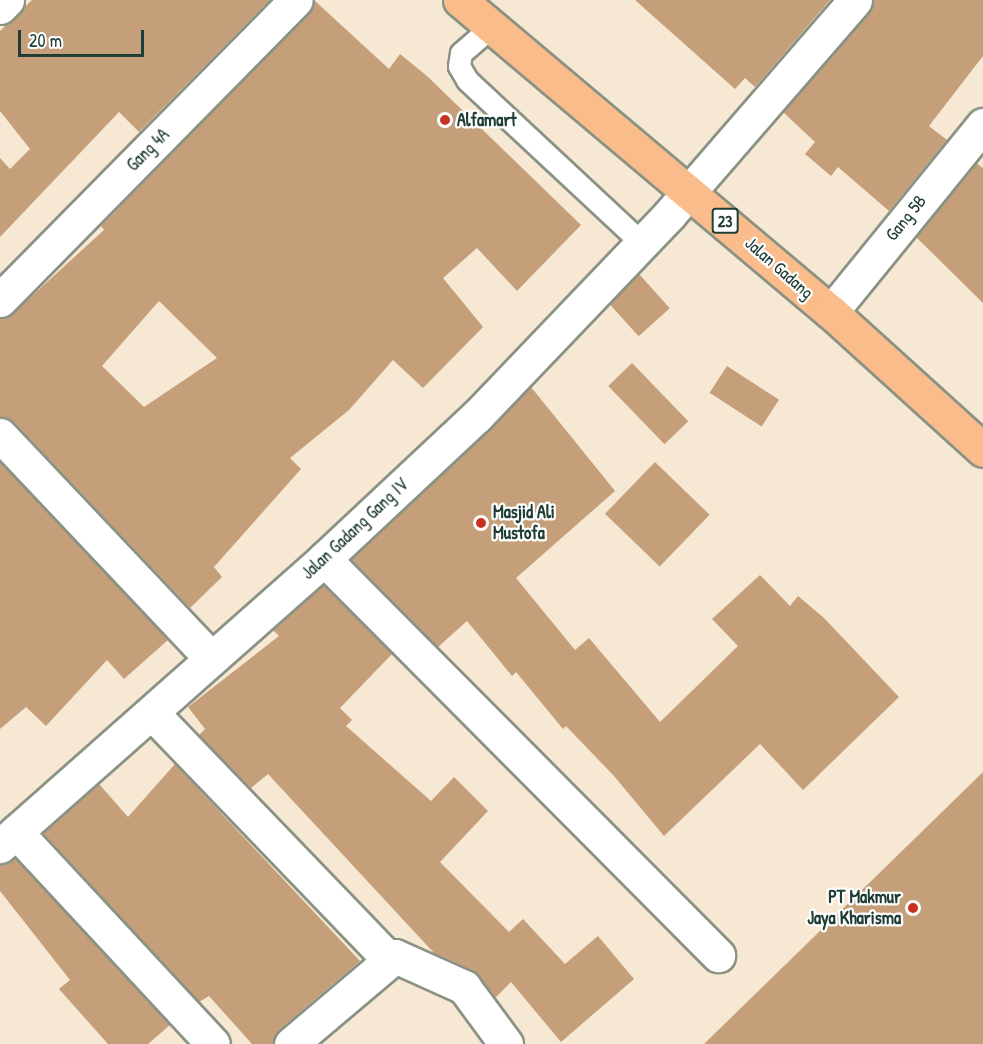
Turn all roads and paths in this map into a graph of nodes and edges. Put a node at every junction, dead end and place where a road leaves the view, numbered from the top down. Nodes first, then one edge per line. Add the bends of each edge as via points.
1 (7, 0) edge
2 (296, 0) edge
3 (460, 0) edge
4 (855, 0) edge
5 (0, 7) edge
6 (491, 27) junction
7 (983, 125) edge
8 (690, 191) junction
9 (642, 243) junction
10 (0, 300) edge
11 (831, 312) junction
12 (0, 435) edge
13 (983, 450) edge
14 (324, 559) junction
15 (211, 658) junction
16 (152, 713) junction
17 (8, 839) edge
18 (718, 955) dead end
19 (388, 958) junction
20 (213, 1044) edge
21 (291, 1044) edge
22 (506, 1044) edge

1 - 5 street
2 - 10 street, Gang 4A
3 - 6 highway, Jalan Gadang / 23
4 - 8 street, Jalan Gadang Gang IV
6 - 8 highway, Jalan Gadang / 23
6 - 9 lane via 461,53 459,66 467,80
7 - 11 street, Gang 5B
8 - 9 street, Jalan Gadang Gang IV
8 - 11 highway, Jalan Gadang / 23
9 - 14 street, Jalan Gadang Gang IV via 477,416
11 - 13 highway, Jalan Gadang / 23
12 - 15 street
14 - 15 street, Jalan Gadang Gang IV
14 - 18 street
15 - 16 street, Jalan Gadang Gang IV
16 - 17 street, Jalan Gadang Gang IV
16 - 19 street
17 - 20 street
19 - 21 street
19 - 22 street via 402,956 453,979 481,1006

